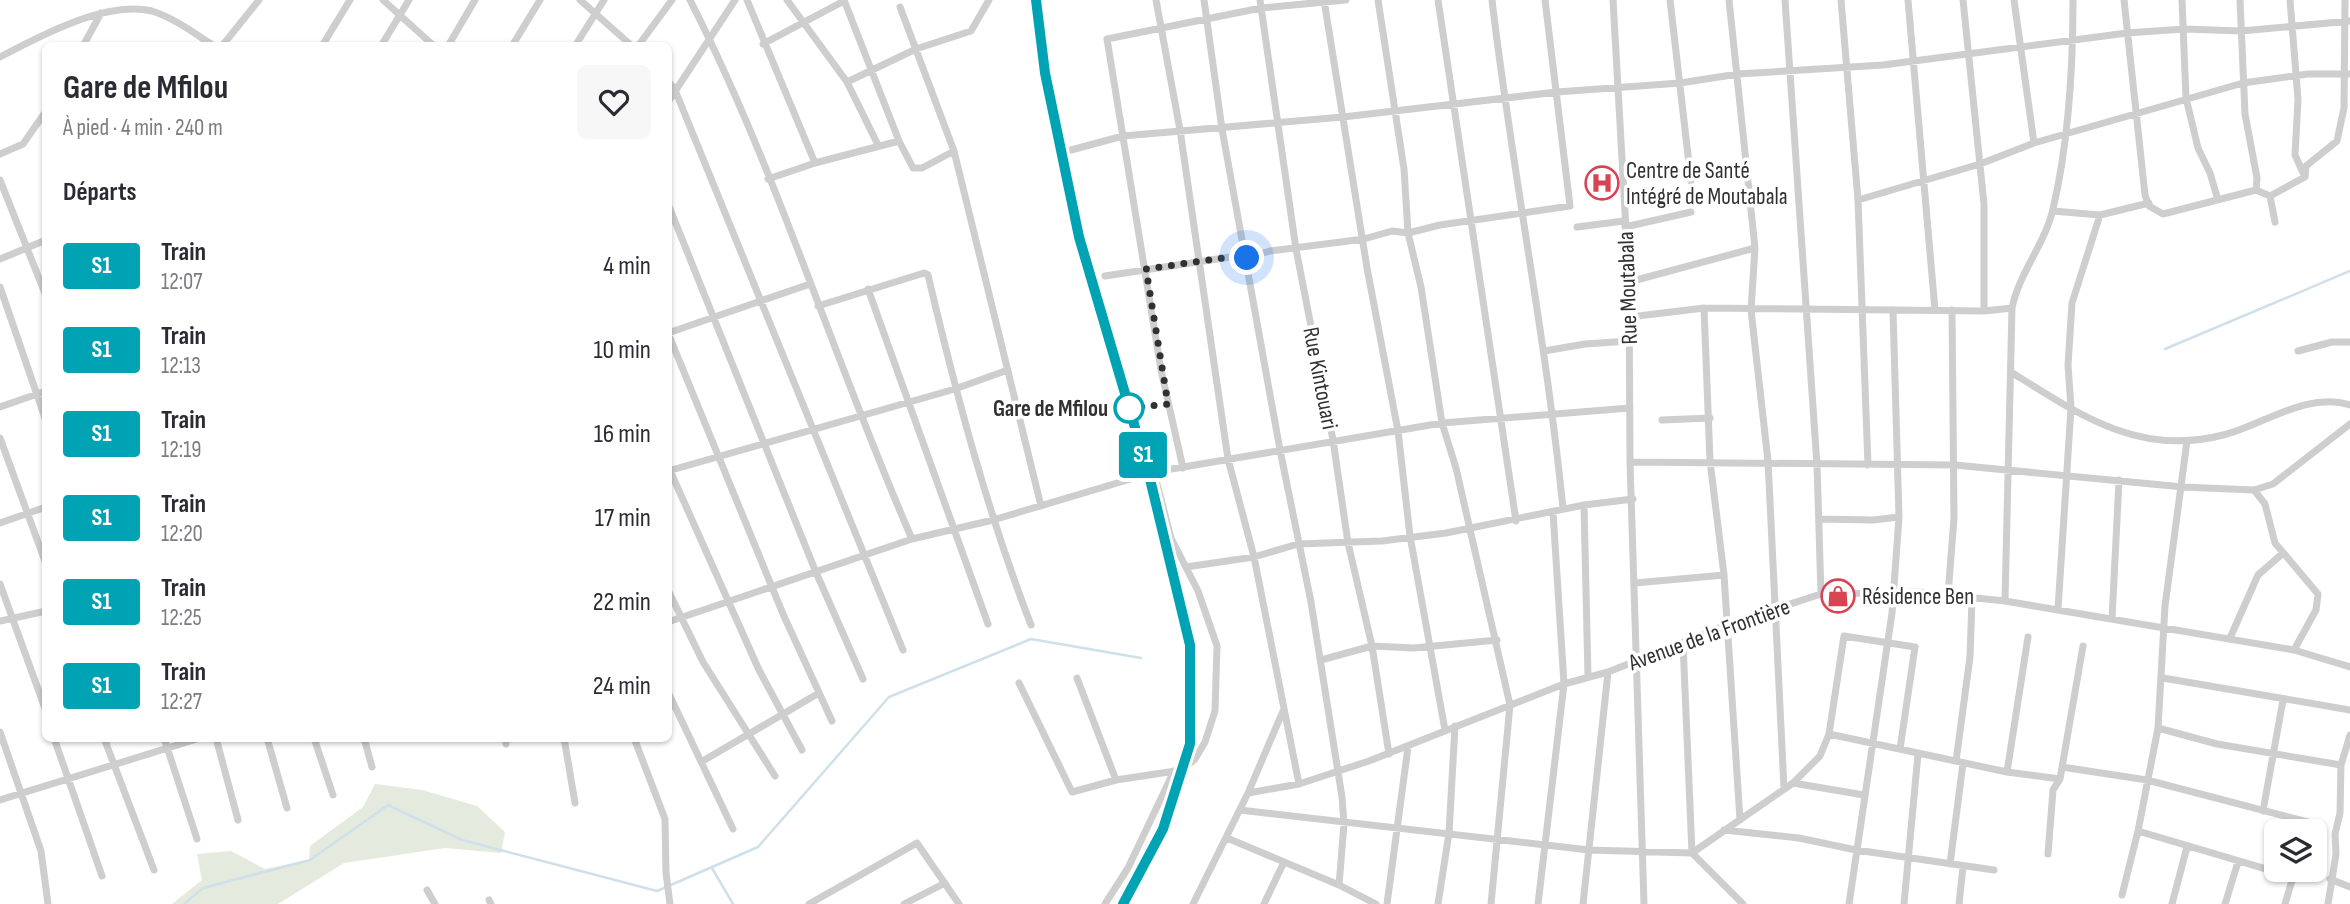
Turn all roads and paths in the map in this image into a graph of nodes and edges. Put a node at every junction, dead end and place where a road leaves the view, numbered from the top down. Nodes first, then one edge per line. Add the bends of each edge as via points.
1 (259, 0) edge
2 (350, 0) edge
3 (383, 0) edge
4 (409, 0) edge
5 (475, 0) edge
6 (540, 0) edge
7 (580, 0) edge
8 (604, 0) edge
9 (672, 0) edge
10 (690, 0) edge
11 (735, 0) edge
12 (747, 0) edge
13 (787, 0) edge
14 (844, 0) edge
15 (989, 0) edge
16 (1156, 0) edge
17 (1205, 0) edge
18 (1346, 0) edge
19 (1378, 0) edge
20 (1438, 0) edge
21 (1492, 0) edge
22 (1545, 0) edge
23 (1613, 0) edge
24 (1670, 0) edge
25 (1729, 0) edge
26 (1785, 0) edge
27 (1841, 0) edge
28 (1908, 0) edge
29 (1964, 0) edge
30 (2014, 0) edge
31 (2073, 0) edge
32 (2124, 0) edge
33 (2182, 0) edge
34 (2239, 0) edge
35 (2290, 0) edge
36 (2345, 0) edge
37 (1324, 2) edge
38 (1261, 4) edge
39 (900, 7) dead end
40 (101, 13) junction
41 (400, 14) junction
42 (596, 14) junction
43 (1207, 20) junction
44 (2347, 21) edge
45 (804, 23) junction
46 (2293, 24) junction
47 (1161, 27) junction
48 (2184, 29) junction
49 (2241, 31) junction
50 (2127, 33) junction
51 (710, 39) junction
52 (2074, 41) junction
53 (85, 42) edge
54 (208, 42) edge
55 (225, 42) edge
56 (324, 42) edge
57 (383, 42) edge
58 (431, 42) edge
59 (450, 42) edge
60 (514, 42) edge
61 (578, 42) edge
62 (628, 42) edge
63 (641, 42) edge
64 (763, 44) junction
65 (2021, 46) junction
66 (916, 50) junction
67 (1969, 53) junction
68 (0, 57) edge
69 (1911, 62) junction
70 (1845, 66) junction
71 (872, 68) junction
72 (1790, 70) junction
73 (2348, 74) edge
74 (1738, 75) junction
75 (2294, 76) junction
76 (847, 82) junction
77 (1680, 83) junction
78 (2243, 83) junction
79 (672, 86) edge
80 (1618, 87) junction
81 (675, 90) junction
82 (1557, 92) junction
83 (672, 95) edge
84 (2186, 98) junction
85 (1503, 99) junction
86 (1452, 105) junction
87 (1396, 111) junction
88 (2135, 112) junction
89 (42, 117) edge
90 (1343, 117) junction
91 (1276, 121) junction
92 (1222, 129) junction
93 (1181, 130) junction
94 (2064, 134) junction
95 (1123, 136) junction
96 (899, 141) junction
97 (2034, 142) junction
98 (878, 145) junction
99 (1071, 149) dead end
100 (954, 151) junction
101 (0, 154) edge
102 (815, 163) junction
103 (1980, 164) junction
104 (2305, 177) junction
105 (768, 179) junction
106 (0, 180) edge
107 (1691, 181) dead end
108 (1922, 182) junction
109 (2256, 190) junction
110 (2270, 196) junction
111 (1858, 200) junction
112 (2218, 200) junction
113 (2149, 202) junction
114 (2053, 211) junction
115 (1522, 212) junction
116 (1691, 212) dead end
117 (672, 214) edge
118 (2101, 215) junction
119 (1471, 222) junction
120 (2274, 222) dead end
121 (1625, 224) junction
122 (1577, 227) dead end
123 (1408, 233) junction
124 (1364, 239) junction
125 (42, 242) edge
126 (28, 248) junction
127 (1755, 248) junction
128 (1296, 249) junction
129 (1247, 258) junction
130 (0, 259) edge
131 (1201, 262) junction
132 (1146, 269) junction
133 (1105, 276) dead end
134 (1629, 282) junction
135 (810, 284) junction
136 (42, 285) edge
137 (0, 287) edge
138 (868, 289) junction
139 (762, 299) junction
140 (818, 306) junction
141 (1704, 308) junction
142 (2012, 308) junction
143 (1807, 309) junction
144 (1751, 310) junction
145 (1862, 310) junction
146 (1893, 310) junction
147 (1935, 310) junction
148 (1952, 310) junction
149 (1984, 311) junction
150 (715, 317) junction
151 (1630, 317) junction
152 (672, 332) edge
153 (1629, 341) junction
154 (2350, 342) edge
155 (672, 343) edge
156 (1544, 351) junction
157 (2298, 351) dead end
158 (1005, 371) junction
159 (2011, 372) junction
160 (955, 389) junction
161 (42, 392) edge
162 (36, 394) junction
163 (908, 402) junction
164 (2350, 405) edge
165 (0, 407) edge
166 (1630, 408) junction
167 (2071, 408) junction
168 (42, 410) edge
169 (1551, 413) junction
170 (861, 414) junction
171 (1710, 418) junction
172 (1498, 420) junction
173 (1662, 420) dead end
174 (1442, 423) junction
175 (2350, 424) edge
176 (814, 428) junction
177 (1398, 431) junction
178 (0, 438) edge
179 (1333, 440) junction
180 (2187, 441) junction
181 (764, 443) junction
182 (1280, 450) junction
183 (718, 457) junction
184 (1228, 459) junction
185 (1710, 461) junction
186 (1768, 461) junction
187 (1630, 462) junction
188 (1817, 465) junction
189 (1868, 465) junction
190 (1897, 465) junction
191 (1955, 465) junction
192 (672, 468) edge
193 (1183, 468) junction
194 (2007, 470) junction
195 (1154, 472) junction
196 (2064, 475) junction
197 (672, 476) edge
198 (2119, 480) junction
199 (2183, 487) junction
200 (2254, 490) junction
201 (1633, 499) junction
202 (1584, 505) junction
203 (1041, 506) junction
204 (42, 508) edge
205 (1563, 509) junction
206 (1553, 512) junction
207 (27, 513) junction
208 (1899, 517) junction
209 (1819, 519) junction
210 (993, 520) junction
211 (1516, 521) junction
212 (0, 523) edge
213 (954, 529) junction
214 (1471, 529) junction
215 (1410, 536) junction
216 (912, 539) junction
217 (1348, 543) junction
218 (1298, 544) junction
219 (42, 553) edge
220 (863, 554) junction
221 (2282, 554) junction
222 (1254, 557) junction
223 (1186, 567) junction
224 (815, 570) junction
225 (1724, 575) junction
226 (1635, 583) junction
227 (0, 584) edge
228 (772, 586) junction
229 (1893, 591) junction
230 (1821, 594) junction
231 (1948, 595) junction
232 (1972, 598) junction
233 (672, 599) edge
234 (2005, 601) junction
235 (727, 602) junction
236 (2058, 609) junction
237 (1774, 610) junction
238 (42, 612) edge
239 (680, 617) junction
240 (983, 617) dead end
241 (12, 618) junction
242 (2112, 619) junction
243 (672, 620) edge
244 (0, 621) edge
245 (1031, 625) dead end
246 (1726, 625) junction
247 (2164, 626) junction
248 (2028, 637) dead end
249 (2230, 638) junction
250 (1497, 640) junction
251 (1888, 642) junction
252 (1682, 643) junction
253 (1372, 646) junction
254 (2083, 646) dead end
255 (1432, 647) junction
256 (903, 650) dead end
257 (2294, 650) junction
258 (1321, 660) junction
259 (1636, 660) junction
260 (2350, 667) edge
261 (1608, 672) junction
262 (1588, 677) junction
263 (1077, 678) dead end
264 (2163, 678) junction
265 (863, 679) dead end
266 (1019, 683) dead end
267 (1564, 684) junction
268 (819, 693) junction
269 (42, 700) edge
270 (672, 700) edge
271 (2283, 700) junction
272 (1510, 705) junction
273 (2350, 710) edge
274 (1283, 711) junction
275 (782, 715) junction
276 (832, 721) dead end
277 (1455, 726) junction
278 (2158, 728) junction
279 (1445, 730) junction
280 (0, 732) edge
281 (1829, 734) junction
282 (2350, 735) edge
283 (749, 736) junction
284 (55, 742) edge
285 (105, 742) edge
286 (165, 742) edge
287 (188, 742) edge
288 (217, 742) edge
289 (268, 742) edge
290 (315, 742) edge
291 (365, 742) edge
292 (566, 742) edge
293 (636, 742) edge
294 (1871, 742) junction
295 (1408, 747) junction
296 (168, 749) junction
297 (1900, 749) junction
298 (802, 750) dead end
299 (2272, 753) junction
300 (1389, 754) junction
301 (1918, 754) junction
302 (701, 762) junction
303 (1960, 762) junction
304 (2341, 765) junction
305 (113, 766) junction
306 (2062, 767) junction
307 (372, 768) dead end
308 (1174, 771) junction
309 (1338, 771) junction
310 (2007, 772) junction
311 (775, 776) dead end
312 (2060, 779) junction
313 (67, 780) junction
314 (1115, 780) junction
315 (2147, 780) junction
316 (1793, 783) junction
317 (1299, 785) junction
318 (1784, 789) junction
319 (20, 793) junction
320 (1248, 793) junction
321 (333, 794) dead end
322 (1864, 795) junction
323 (0, 800) edge
324 (576, 803) dead end
325 (287, 808) dead end
326 (1240, 810) junction
327 (2263, 811) junction
328 (2296, 819) edge
329 (238, 820) dead end
330 (1740, 820) junction
331 (1344, 824) junction
332 (1399, 828) junction
333 (733, 829) dead end
334 (1723, 830) junction
335 (2138, 831) junction
336 (1449, 833) junction
337 (1227, 838) junction
338 (197, 839) dead end
339 (1497, 839) junction
340 (1544, 844) junction
341 (2188, 847) junction
342 (1589, 849) junction
343 (1856, 850) junction
344 (1642, 853) junction
345 (1692, 853) junction
346 (2048, 854) dead end
347 (1907, 857) junction
348 (1283, 862) junction
349 (2238, 862) junction
350 (1950, 864) junction
351 (1963, 867) junction
352 (2264, 867) edge
353 (154, 870) dead end
354 (1994, 870) dead end
355 (102, 876) dead end
356 (2330, 879) junction
357 (2292, 882) edge
358 (945, 883) junction
359 (1339, 885) junction
360 (2350, 887) edge
361 (427, 890) dead end
362 (2122, 895) dead end
363 (48, 904) edge
364 (435, 904) edge
365 (670, 904) edge
366 (809, 904) edge
367 (904, 904) edge
368 (959, 904) edge
369 (1105, 904) edge
370 (1193, 904) edge
371 (1265, 904) edge
372 (1376, 904) edge
373 (1387, 904) edge
374 (1438, 904) edge
375 (1491, 904) edge
376 (1538, 904) edge
377 (1583, 904) edge
378 (1644, 904) edge
379 (1743, 904) edge
380 (1849, 904) edge
381 (1904, 904) edge
382 (1959, 904) edge
383 (2172, 904) edge
384 (2225, 904) edge
385 (2285, 904) edge
386 (2328, 904) edge

1 - 55 street
2 - 56 street
3 - 41 street
4 - 41 street
5 - 59 street
6 - 60 street
7 - 42 street
8 - 42 street
9 - 63 street
10 - 51 street
11 - 51 street
12 - 64 street
13 - 45 street
14 - 45 street
14 - 71 street
15 - 66 street via 971,31
16 - 47 street
17 - 43 street
18 - 37 street
19 - 87 street
20 - 86 street
21 - 85 street
22 - 82 street
23 - 80 street, Rue Moutabala
24 - 77 street
25 - 74 street
26 - 72 street
27 - 70 street
28 - 69 street
29 - 67 street
30 - 65 street
31 - 52 street
32 - 50 street
33 - 48 street
34 - 49 street
35 - 46 street
36 - 44 street
37 - 38 street
37 - 90 street
38 - 43 street
38 - 91 street, Rue Kintouari
39 - 66 street
40 - 53 street
40 - 54 street via 123,8 149,10
40 - 68 street via 59,27
41 - 57 street
41 - 58 street
42 - 61 street
42 - 62 street
43 - 47 street
43 - 92 street
44 - 46 street
44 - 73 street
45 - 64 street
45 - 76 street
46 - 49 street
46 - 75 street
47 - 93 street
47 - 95 street via 1107,39
48 - 49 street
48 - 50 street
48 - 84 street
49 - 78 street
50 - 52 street
50 - 88 street
51 - 81 street
51 - 105 street
52 - 65 street
52 - 94 street
64 - 102 street
65 - 67 street
65 - 97 street
66 - 71 street
66 - 100 street
67 - 69 street
67 - 103 street
69 - 70 street
69 - 108 street
70 - 72 street
70 - 111 street
71 - 76 street
71 - 96 street
72 - 74 street
72 - 143 street
73 - 75 street
73 - 104 street via 2337,141 2306,166
74 - 77 street
74 - 127 street
75 - 78 street
75 - 104 street via 2298,99 2295,155
76 - 98 street
77 - 80 street
77 - 107 street
78 - 84 street
78 - 109 street
79 - 81 street
80 - 82 street
80 - 121 street, Rue Moutabala
81 - 83 street
81 - 139 street
82 - 85 street
82 - 115 street via 1570,206
84 - 88 street
84 - 112 street via 2198,148
85 - 86 street
85 - 115 street
86 - 87 street
86 - 119 street
87 - 90 street
87 - 123 street
88 - 94 street
88 - 113 street
89 - 101 street via 23,145
90 - 91 street
90 - 124 street
91 - 92 street
91 - 128 street, Rue Kintouari
92 - 93 street
92 - 129 street
93 - 95 street
93 - 131 street
94 - 97 street
94 - 114 street
95 - 99 street
95 - 132 street
96 - 98 street
96 - 100 street via 916,170
97 - 103 street
98 - 102 street
100 - 158 street
102 - 105 street
103 - 108 street
103 - 149 street
104 - 110 street
105 - 135 street
106 - 126 street
108 - 111 street
108 - 147 street
109 - 110 street
109 - 112 street
110 - 120 street
111 - 145 street
112 - 113 street via 2162,214
113 - 118 street
114 - 118 street
114 - 142 street
115 - 119 street
115 - 156 street
116 - 121 street
117 - 150 street
118 - 167 street via 2072,303
119 - 123 street
119 - 172 street
121 - 122 street
121 - 134 street, Rue Moutabala
123 - 124 street
123 - 174 street
124 - 128 street
124 - 177 street
125 - 126 street
126 - 130 street
126 - 136 street
127 - 134 street
127 - 144 street
128 - 129 street
128 - 179 street, Rue Kintouari
129 - 131 street
129 - 182 street
131 - 132 street
131 - 184 street
132 - 133 street
132 - 193 street via 1163,381
134 - 151 street, Rue Moutabala
135 - 139 street
135 - 140 street
137 - 162 street
138 - 140 street
138 - 160 street via 928,275
138 - 163 street
139 - 150 street
139 - 176 street
140 - 170 street
141 - 144 street
141 - 151 street
141 - 171 street
142 - 149 street
142 - 159 street
143 - 144 street
143 - 145 street
143 - 188 street
144 - 186 street
145 - 146 street
145 - 189 street
146 - 147 street
146 - 190 street
147 - 148 street
148 - 149 street
148 - 191 street
150 - 152 street
150 - 181 street
151 - 153 street, Rue Moutabala
153 - 156 street
153 - 166 street, Rue Moutabala
154 - 157 street
155 - 183 street
156 - 169 street
158 - 160 street
158 - 203 street
159 - 167 street
159 - 194 street
160 - 163 street
160 - 210 street
161 - 162 street
162 - 165 street
162 - 168 street
163 - 170 street
163 - 213 street
164 - 180 street via 2308,404 2222,435
166 - 169 street
166 - 187 street, Rue Moutabala
167 - 180 street via 2135,438
167 - 196 street
169 - 172 street
169 - 205 street
170 - 176 street
170 - 216 street
171 - 173 street
171 - 185 street
172 - 174 street
172 - 211 street
174 - 177 street
174 - 214 street
175 - 200 street via 2273,484
176 - 181 street
176 - 220 street
177 - 179 street
177 - 215 street
178 - 207 street
179 - 182 street
179 - 217 street, Rue Kintouari
180 - 199 street
181 - 183 street
181 - 224 street
182 - 184 street
182 - 218 street
183 - 192 street
183 - 228 street
184 - 193 street
184 - 222 street
185 - 186 street
185 - 187 street
185 - 225 street
186 - 188 street
186 - 237 street
187 - 201 street, Rue Moutabala
188 - 189 street
188 - 209 street
189 - 190 street
190 - 191 street
190 - 208 street
191 - 194 street
191 - 231 street
193 - 195 street
194 - 196 street
194 - 234 street
195 - 203 street
195 - 223 street via 1171,538
196 - 198 street
196 - 236 street
197 - 235 street
198 - 199 street
198 - 242 street
199 - 200 street
199 - 247 street
200 - 221 street via 2265,504
201 - 202 street
201 - 226 street, Rue Moutabala
202 - 205 street
202 - 262 street
203 - 210 street
204 - 207 street
205 - 206 street
206 - 211 street
206 - 267 street
207 - 212 street
207 - 219 street
208 - 209 street
208 - 229 street
209 - 230 street
210 - 213 street
210 - 245 street
211 - 214 street
213 - 216 street
213 - 240 street via 988,624
214 - 215 street
214 - 250 street
215 - 217 street
215 - 255 street
216 - 220 street
217 - 218 street
217 - 253 street, Rue Kintouari
218 - 222 street
218 - 258 street
220 - 224 street
220 - 256 street
221 - 249 street via 2258,575
221 - 257 street via 2319,600
222 - 223 street
222 - 274 street
223 - 308 street via 1212,626 1218,685 1205,742 1195,759
224 - 228 street
224 - 265 street
225 - 226 street
225 - 246 street
226 - 259 street, Rue Moutabala
227 - 241 street
228 - 235 street
228 - 268 street
229 - 230 street, Avenue de la Frontière
229 - 231 street, Avenue de la Frontière
229 - 251 street
230 - 237 street, Avenue de la Frontière
231 - 232 street, Avenue de la Frontière
232 - 234 street, Avenue de la Frontière
232 - 303 street
233 - 239 street
234 - 236 street, Avenue de la Frontière
235 - 239 street
235 - 275 street
236 - 242 street, Avenue de la Frontière
237 - 246 street, Avenue de la Frontière
237 - 318 street
238 - 241 street
239 - 243 street
239 - 283 street
241 - 244 street
241 - 269 street
242 - 247 street, Avenue de la Frontière
246 - 252 street, Avenue de la Frontière
246 - 330 street
247 - 249 street, Avenue de la Frontière
247 - 264 street
248 - 310 street
249 - 257 street, Avenue de la Frontière
250 - 255 street
250 - 272 street
251 - 281 street via 1842,637
251 - 294 street
251 - 297 street via 1916,649
252 - 259 street, Avenue de la Frontière
252 - 345 street
253 - 255 street
253 - 258 street
253 - 300 street, Rue Kintouari
254 - 306 street
255 - 279 street
257 - 260 street, Avenue de la Frontière
258 - 309 street
259 - 261 street, Avenue de la Frontière
259 - 344 street, Rue Moutabala
261 - 262 street, Avenue de la Frontière
261 - 342 street
262 - 267 street, Avenue de la Frontière
263 - 314 street
264 - 271 street
264 - 278 street
266 - 314 street via 1072,792
267 - 272 street, Avenue de la Frontière
267 - 340 street
268 - 275 street
268 - 276 street
270 - 302 street
271 - 273 street
271 - 299 street
272 - 277 street, Avenue de la Frontière
272 - 339 street
274 - 317 street
274 - 320 street
275 - 283 street
275 - 298 street
277 - 279 street, Avenue de la Frontière
277 - 336 street
278 - 299 street
278 - 315 street
279 - 295 street, Avenue de la Frontière
280 - 319 street
281 - 294 street
281 - 316 street via 1820,756
282 - 304 street
283 - 302 street
283 - 311 street
284 - 313 street
285 - 305 street
286 - 296 street
287 - 296 street
288 - 329 street
289 - 325 street
290 - 321 street
291 - 307 street
292 - 324 street
293 - 365 street via 665,819
294 - 297 street
294 - 322 street
295 - 300 street, Avenue de la Frontière
295 - 332 street
296 - 305 street
296 - 338 street
297 - 301 street
299 - 304 street
299 - 327 street
300 - 309 street, Avenue de la Frontière
301 - 303 street
301 - 347 street
302 - 333 street
303 - 310 street
303 - 350 street
304 - 356 street via 2340,813
305 - 313 street
305 - 353 street
306 - 312 street
306 - 315 street
308 - 314 street
308 - 369 street via 1128,868
309 - 317 street, Avenue de la Frontière
309 - 331 street
310 - 312 street
312 - 346 street via 2053,790
313 - 319 street
313 - 355 street
315 - 327 street
315 - 335 street
316 - 318 street
316 - 322 street
317 - 320 street, Avenue de la Frontière
318 - 330 street
319 - 323 street
319 - 363 street via 41,851
320 - 326 street
322 - 343 street
326 - 331 street
326 - 337 street
327 - 328 street
330 - 334 street
331 - 332 street
331 - 359 street
332 - 336 street
332 - 373 street
334 - 343 street
334 - 345 street
335 - 341 street
335 - 362 street
336 - 339 street
336 - 374 street
337 - 348 street
337 - 370 street
339 - 340 street
339 - 375 street
340 - 342 street
340 - 376 street
341 - 349 street
341 - 383 street
342 - 344 street
342 - 377 street
343 - 347 street
343 - 380 street
344 - 345 street
344 - 378 street, Rue Moutabala
345 - 379 street
347 - 350 street
347 - 381 street
348 - 359 street
348 - 371 street
349 - 352 street
349 - 384 street
350 - 351 street
351 - 354 street
351 - 382 street
356 - 360 street
356 - 386 street
357 - 385 street
358 - 366 street via 917,843
358 - 367 street
358 - 368 street
359 - 372 street
361 - 364 street

